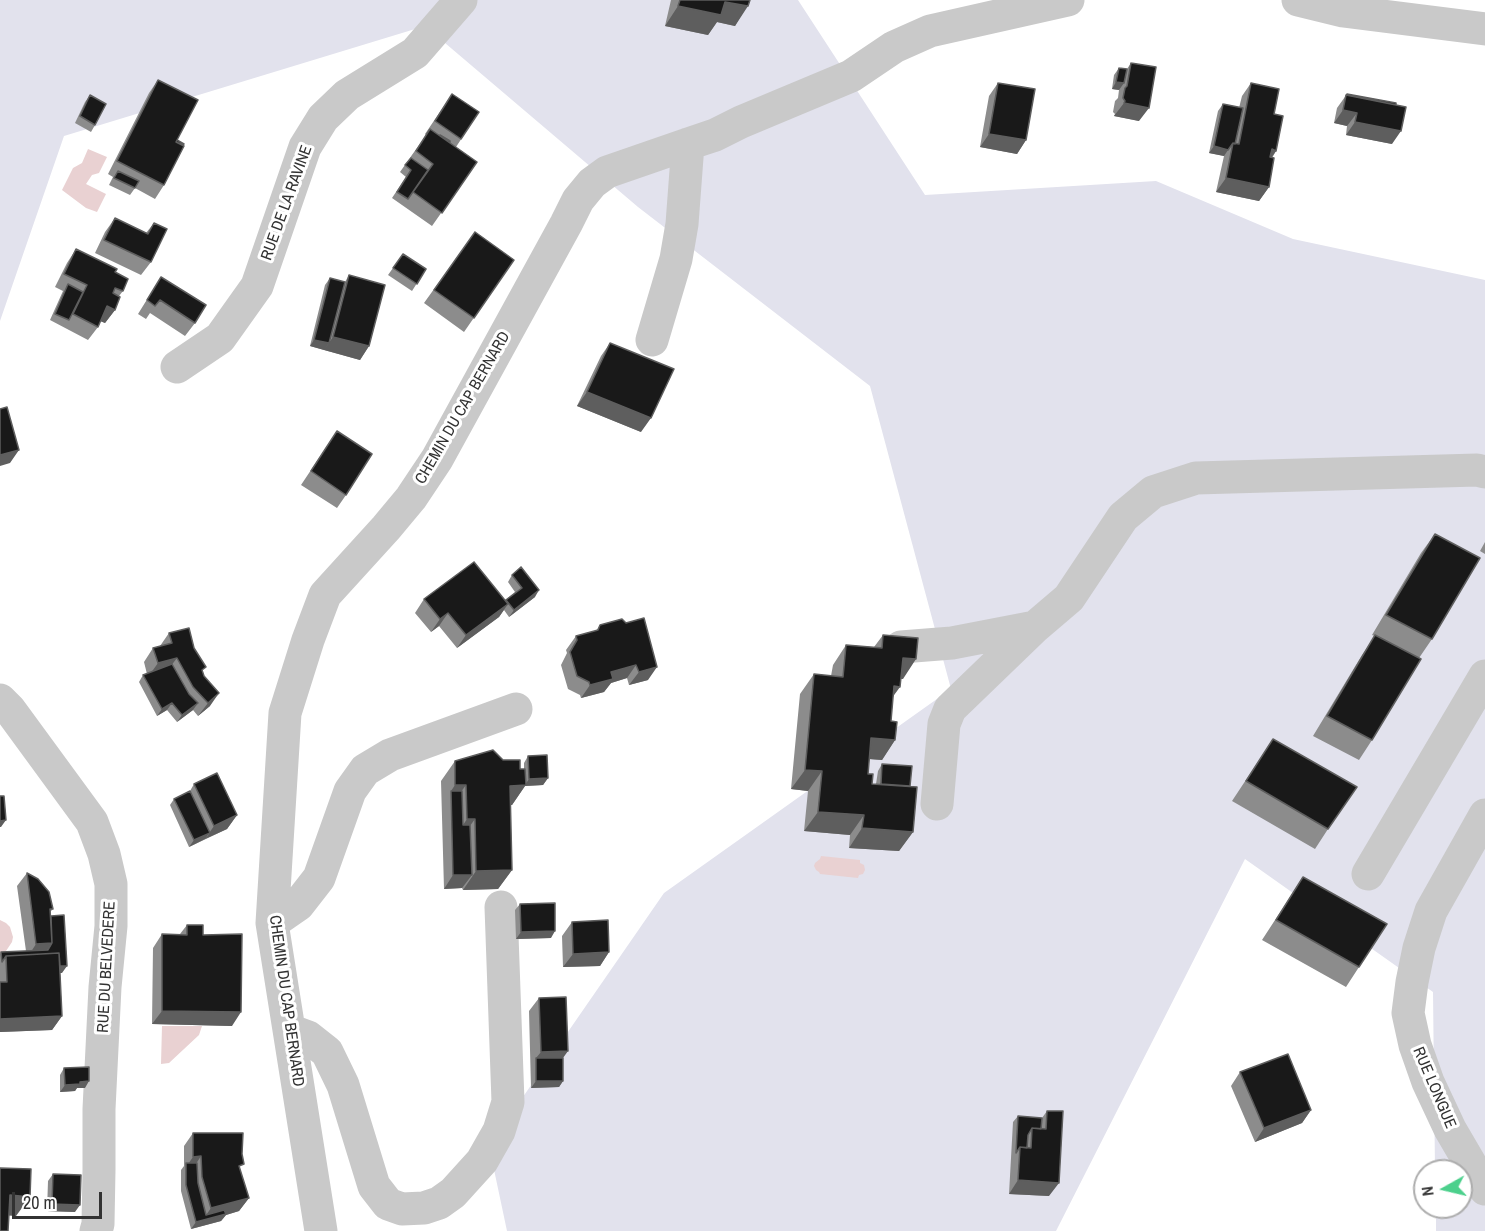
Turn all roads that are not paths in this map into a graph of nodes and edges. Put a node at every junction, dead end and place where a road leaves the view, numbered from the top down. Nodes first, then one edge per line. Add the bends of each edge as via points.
1 (461, 0) edge
2 (1068, 0) edge
3 (1298, 0) edge
4 (1439, 11) edge
5 (1485, 29) edge
6 (688, 144) junction
7 (652, 340) dead end
8 (177, 367) dead end
9 (1485, 472) edge
10 (1035, 627) junction
11 (901, 647) edge
12 (1485, 676) edge
13 (0, 700) edge
14 (516, 709) dead end
15 (937, 804) dead end
16 (1485, 815) edge
17 (1368, 873) dead end
18 (501, 907) dead end
19 (272, 923) junction
20 (289, 1030) junction
21 (1485, 1190) edge
22 (96, 1231) edge
23 (321, 1231) edge

1 - 8 street, RUE DE LA RAVINE via 415,52 347,95 323,118 305,147 257,286 220,338
2 - 6 street, CHEMIN DU CAP BERNARD via 930,31 894,47 851,76
3 - 4 street via 1343,11
4 - 5 street
6 - 7 street via 676,260
6 - 19 street, CHEMIN DU CAP BERNARD via 608,172 578,200 437,459 411,498 325,595 285,713
9 - 10 street via 1196,478 1153,492 1123,517 1069,598
10 - 11 street via 952,643
10 - 15 street via 950,709 941,744
12 - 17 street
13 - 22 street, RUE DU BELVEDERE via 92,822 111,884
14 - 19 street via 390,755 365,770 350,791 319,878 298,905
16 - 21 street, RUE LONGUE via 1431,911 1414,970 1408,1013 1428,1082
18 - 20 street via 508,1102 499,1131 482,1161 439,1203 413,1209 388,1204 374,1186 344,1085 327,1052 308,1037
19 - 20 street, CHEMIN DU CAP BERNARD
20 - 23 street, CHEMIN DU CAP BERNARD

